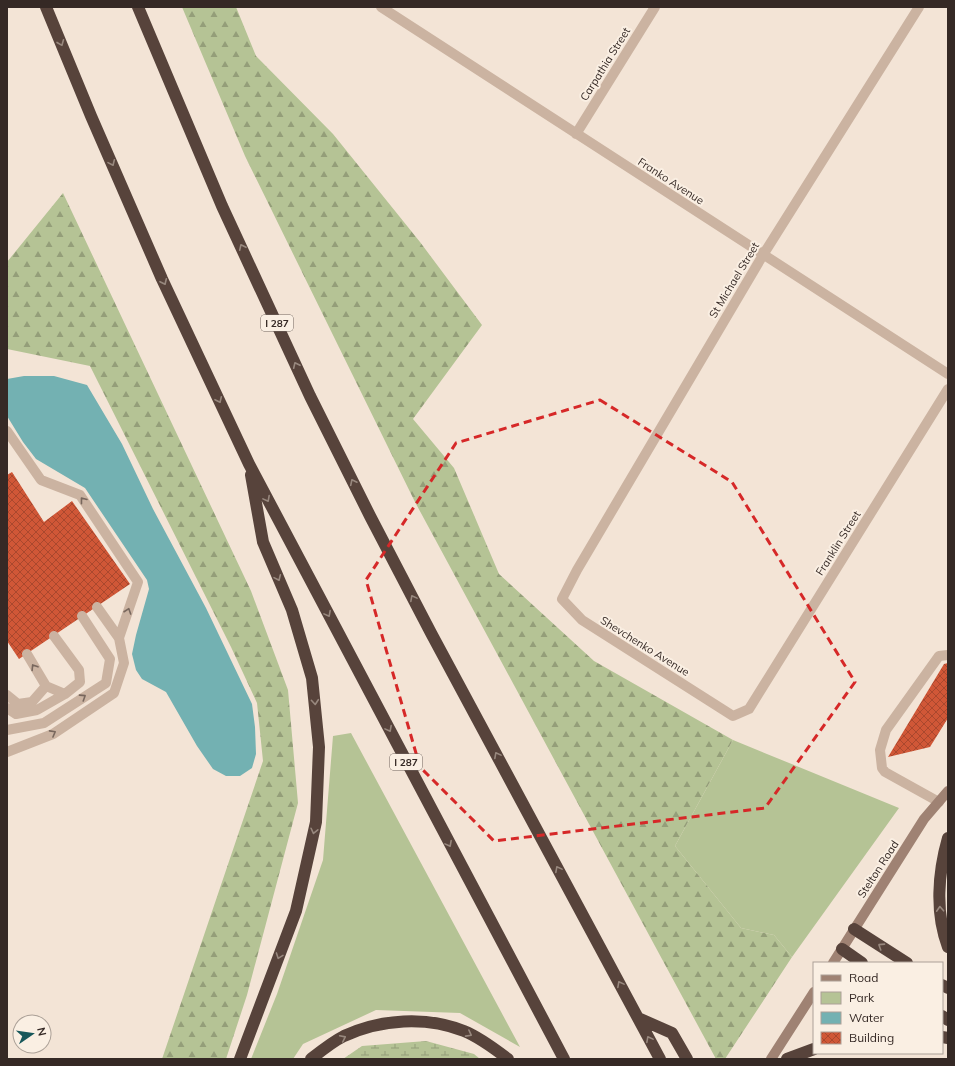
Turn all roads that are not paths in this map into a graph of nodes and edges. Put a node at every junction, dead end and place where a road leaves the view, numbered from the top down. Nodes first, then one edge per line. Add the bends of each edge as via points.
1 (46, 7) edge
2 (138, 7) edge
3 (381, 7) edge
4 (655, 7) edge
5 (919, 7) edge
6 (394, 10) edge
7 (576, 134) junction
8 (763, 255) junction
9 (948, 374) edge
10 (948, 389) edge
11 (7, 431) edge
12 (249, 464) junction
13 (577, 570) joint
14 (97, 606) dead end
15 (82, 616) dead end
16 (54, 636) dead end
17 (119, 638) junction
18 (27, 654) dead end
19 (948, 655) edge
20 (46, 686) junction
21 (65, 694) junction
22 (7, 695) edge
23 (7, 708) edge
24 (749, 709) joint
25 (8, 729) edge
26 (12, 748) edge
27 (7, 752) edge
28 (7, 760) edge
29 (948, 791) edge
30 (938, 802) junction
31 (948, 838) edge
32 (854, 929) junction
33 (948, 947) edge
34 (842, 949) junction
35 (834, 962) edge
36 (861, 962) edge
37 (905, 962) edge
38 (813, 994) edge
39 (638, 1018) junction
40 (813, 1049) edge
41 (240, 1059) edge
42 (311, 1059) edge
43 (508, 1059) edge
44 (564, 1059) edge
45 (660, 1059) edge
46 (687, 1059) edge
47 (771, 1059) edge
48 (787, 1059) edge

1 -> 12 highway, I 287 via 162,279
39 -> 2 highway, I 287 via 370,516 222,206
3 - 6 street, Franko Avenue
4 - 7 street, Carpathia Street
5 - 8 street, St Michael Street
6 - 7 street, Franko Avenue
7 - 8 street, Franko Avenue
8 - 9 street, Franko Avenue
8 - 13 street, St Michael Street
10 - 24 street, Franklin Street
17 -> 11 street via 138,582 80,495 41,480
12 -> 41 highway via 263,542 292,610 312,678 319,747 316,822 296,911
12 -> 44 highway, I 287
13 - 24 street, Shevchenko Avenue via 562,599 582,620 733,716
14 - 17 street
25 -> 15 street via 44,723 106,682 110,659
16 - 21 street via 79,670 80,682
26 -> 17 street via 53,734 114,693 124,663
20 -> 18 street
19 - 30 street via 939,656 886,730 880,750 882,768 885,772
20 - 21 street
20 - 22 street via 32,702 18,704
21 - 23 street via 37,710 16,714
26 - 27 street
26 - 28 street
29 - 30 main road, Stelton Road
30 - 32 main road, Stelton Road via 924,819
33 -> 31 highway via 940,912 940,887
32 - 34 main road, Stelton Road
37 -> 32 highway
34 - 35 main road, Stelton Road
34 - 36 highway
38 - 47 main road
45 -> 39 highway, I 287
39 - 46 highway via 672,1033
40 - 48 highway
42 -> 43 highway via 344,1036 396,1021 442,1024 465,1031

